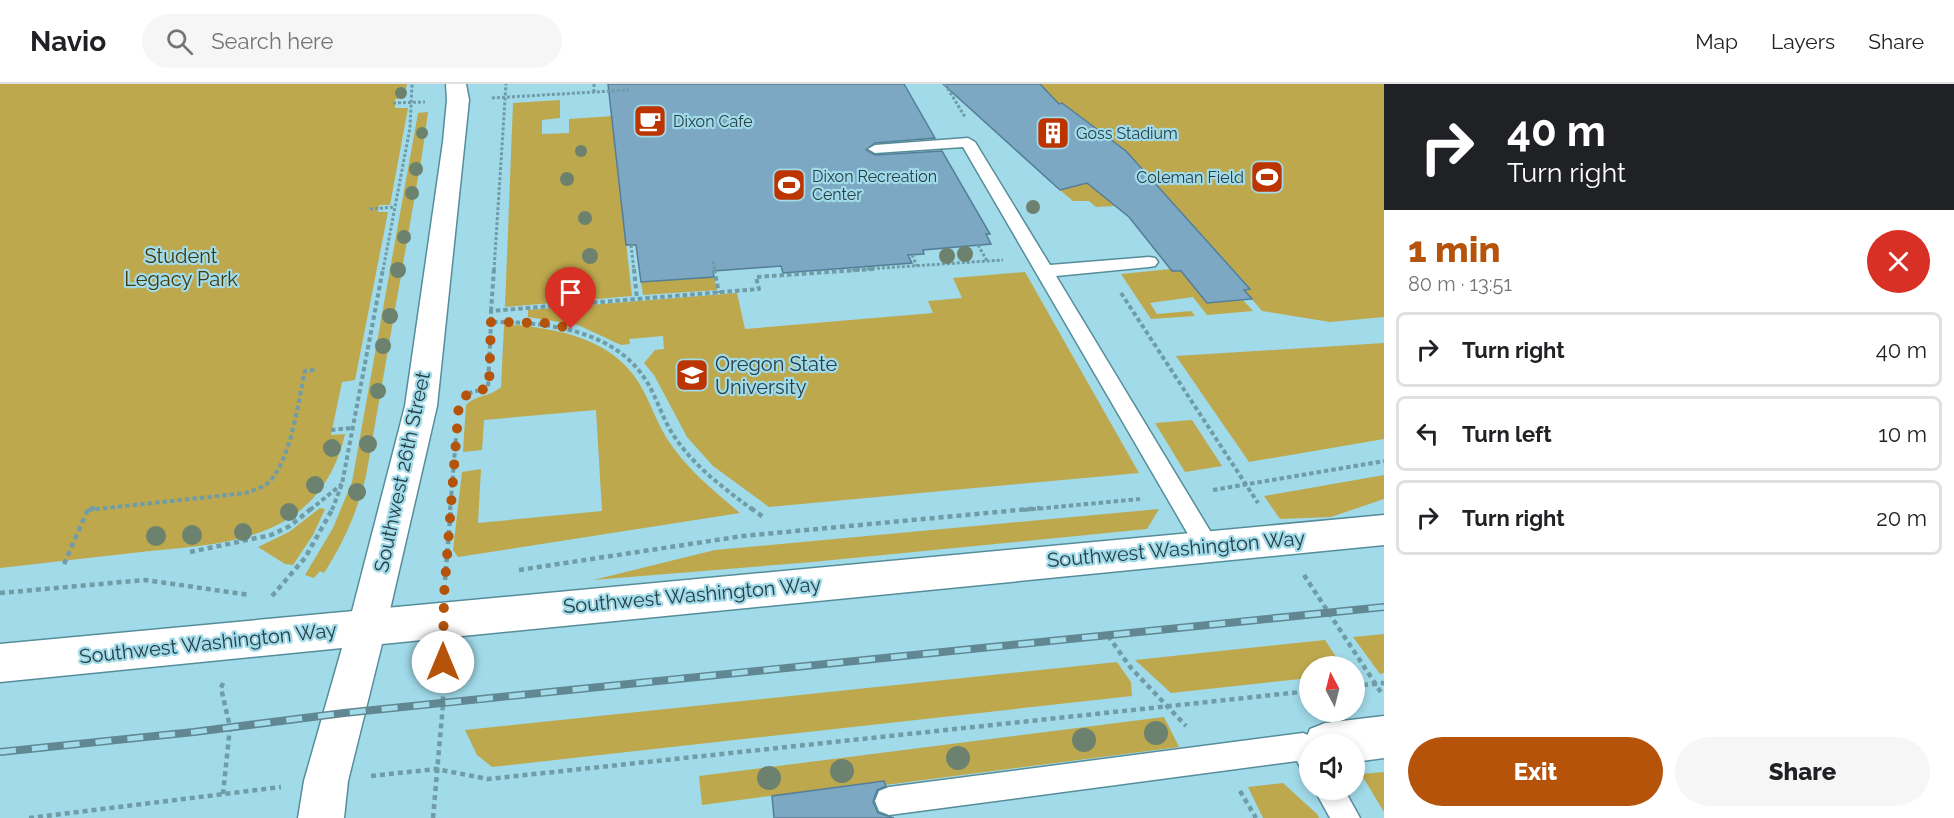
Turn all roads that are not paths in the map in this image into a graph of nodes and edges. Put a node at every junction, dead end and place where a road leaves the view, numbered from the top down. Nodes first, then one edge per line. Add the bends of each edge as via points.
1 (457, 92) edge
2 (875, 149) dead end
3 (1149, 262) dead end
4 (1040, 264) junction
5 (1384, 530) edge
6 (1207, 546) junction
7 (372, 608) junction
8 (0, 663) edge
9 (1384, 737) edge
10 (1365, 740) edge
11 (1299, 750) edge
12 (323, 800) edge
13 (1335, 800) edge
14 (889, 801) dead end
15 (1346, 818) edge

1 - 7 street, Southwest 26th Street via 421,406
2 - 4 lane via 968,142
3 - 4 lane via 1104,266
4 - 6 lane
5 - 6 street, Southwest Washington Way
6 - 7 street, Southwest Washington Way via 444,619
7 - 8 street, Southwest Washington Way
7 - 12 street, Southwest 26th Street
9 - 10 street
11 - 14 lane
13 - 15 lane

